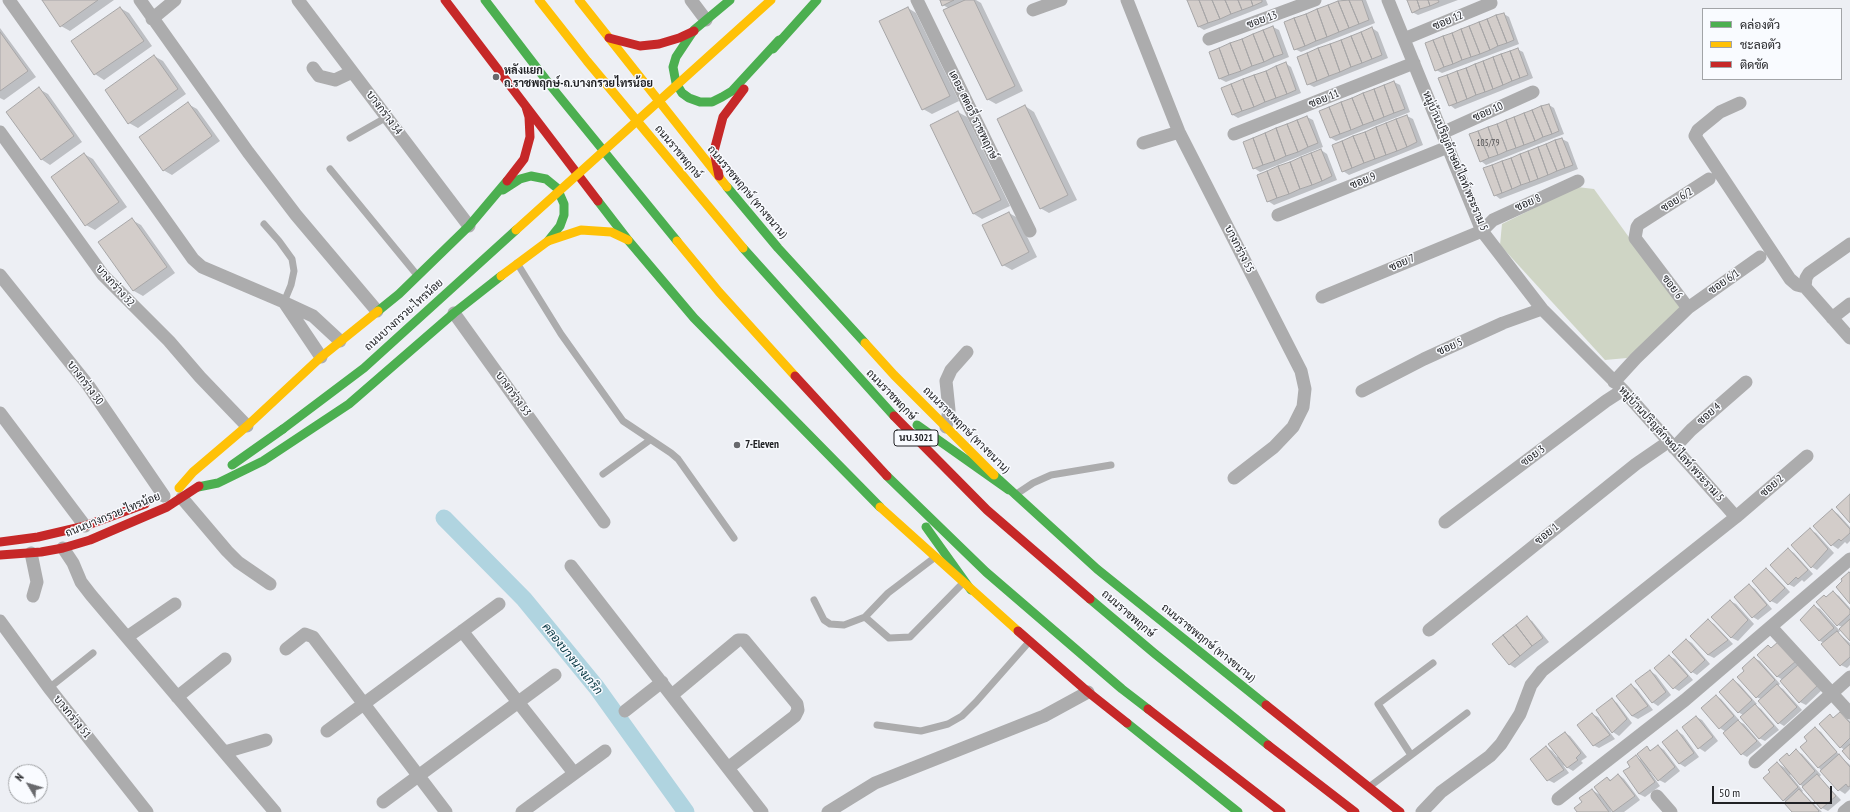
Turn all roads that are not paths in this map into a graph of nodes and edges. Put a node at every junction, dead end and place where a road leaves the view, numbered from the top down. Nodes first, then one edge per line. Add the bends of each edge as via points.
1 (9, 0) edge
2 (140, 0) edge
3 (175, 0) edge
4 (298, 0) edge
5 (446, 0) edge
6 (484, 0) edge
7 (539, 0) edge
8 (579, 0) edge
9 (691, 0) edge
10 (730, 0) edge
11 (758, 0) edge
12 (771, 0) edge
13 (817, 0) edge
14 (917, 0) edge
15 (1061, 0) edge
16 (1127, 0) edge
17 (1315, 0) edge
18 (1388, 0) edge
19 (1491, 3) dead end
20 (1033, 10) dead end
21 (152, 19) junction
22 (706, 20) junction
23 (694, 30) junction
24 (609, 38) junction
25 (1209, 39) dead end
26 (779, 40) junction
27 (1404, 40) junction
28 (693, 58) dead end
29 (1414, 63) junction
30 (313, 68) dead end
31 (681, 68) dead end
32 (352, 72) junction
33 (1533, 92) dead end
34 (524, 102) junction
35 (1740, 104) dead end
36 (387, 117) junction
37 (621, 121) dead end
38 (0, 132) edge
39 (1179, 132) junction
40 (1442, 133) junction
41 (1234, 134) dead end
42 (604, 137) dead end
43 (350, 138) dead end
44 (1142, 142) dead end
45 (592, 148) dead end
46 (1448, 148) junction
47 (581, 159) dead end
48 (330, 169) dead end
49 (719, 178) junction
50 (1709, 179) dead end
51 (1578, 181) dead end
52 (493, 199) junction
53 (1278, 215) dead end
54 (1644, 221) joint
55 (264, 224) dead end
56 (469, 226) junction
57 (1030, 231) dead end
58 (1482, 231) junction
59 (628, 240) junction
60 (548, 241) junction
61 (1850, 244) edge
62 (1760, 256) dead end
63 (517, 263) junction
64 (0, 275) edge
65 (417, 276) junction
66 (1805, 287) junction
67 (1322, 297) dead end
68 (284, 302) junction
69 (1850, 304) edge
70 (1688, 308) junction
71 (1542, 309) junction
72 (377, 311) junction
73 (454, 313) junction
74 (1832, 318) junction
75 (1850, 338) edge
76 (340, 341) junction
77 (967, 352) dead end
78 (321, 358) junction
79 (1746, 382) dead end
80 (1619, 386) junction
81 (1362, 392) dead end
82 (873, 394) junction
83 (0, 412) edge
84 (247, 426) junction
85 (280, 426) junction
86 (946, 427) junction
87 (650, 440) junction
88 (1671, 445) junction
89 (1807, 456) dead end
90 (223, 461) dead end
91 (1111, 465) dead end
92 (211, 469) dead end
93 (603, 474) dead end
94 (889, 478) junction
95 (1234, 478) dead end
96 (198, 487) junction
97 (181, 493) junction
98 (1012, 493) junction
99 (164, 496) junction
100 (1736, 517) junction
101 (604, 522) dead end
102 (1445, 522) dead end
103 (85, 526) junction
104 (734, 538) dead end
105 (0, 542) edge
106 (63, 548) junction
107 (31, 554) junction
108 (0, 555) edge
109 (934, 558) junction
110 (1850, 559) edge
111 (571, 566) dead end
112 (963, 582) junction
113 (270, 584) dead end
114 (971, 590) junction
115 (33, 596) dead end
116 (814, 600) dead end
117 (175, 604) dead end
118 (499, 604) dead end
119 (865, 618) junction
120 (0, 621) edge
121 (1771, 626) junction
122 (1429, 630) dead end
123 (462, 631) junction
124 (127, 637) junction
125 (1030, 641) junction
126 (286, 649) dead end
127 (93, 653) dead end
128 (225, 659) dead end
129 (1433, 663) dead end
130 (555, 675) dead end
131 (1850, 677) edge
132 (662, 682) junction
133 (49, 688) junction
134 (1088, 692) junction
135 (1832, 693) junction
136 (672, 695) junction
137 (177, 697) junction
138 (518, 702) junction
139 (365, 703) junction
140 (625, 711) dead end
141 (1467, 713) dead end
142 (1850, 713) edge
143 (877, 725) dead end
144 (327, 731) dead end
145 (266, 740) dead end
146 (605, 751) dead end
147 (225, 752) junction
148 (1411, 755) junction
149 (1755, 762) dead end
150 (728, 768) junction
151 (574, 774) junction
152 (419, 776) junction
153 (1369, 787) junction
154 (1657, 796) dead end
155 (1558, 799) dead end
156 (383, 802) dead end
157 (1850, 807) edge
158 (832, 811) edge
159 (147, 812) edge
160 (275, 812) edge
161 (446, 812) edge
162 (522, 812) edge
163 (762, 812) edge
164 (1238, 812) edge
165 (1281, 812) edge
166 (1355, 812) edge
167 (1400, 812) edge
168 (1422, 812) edge
169 (1671, 812) edge
170 (1844, 812) edge

1 - 68 street via 194,259 202,267
2 - 21 street
3 - 21 street
4 - 32 street, บางกร่าง 34
5 - 34 main road
6 - 94 main road via 719,292
7 - 82 main road, ถนนราชพฤกษ์ / นบ.3021 via 752,259
8 - 24 main road, ถนนราชพฤกษ์ (ทางขนาน) / นบ.3021
9 - 22 street
10 - 22 main road
11 - 28 main road
12 - 85 main road, ถนนบางกรวย-ไทรน้อย, bridge via 364,368
13 - 26 main road
14 - 57 street, เดอะ สตอรี่ ราชพฤกษ์
15 - 20 street
16 - 39 street, บางกร่าง 55
17 - 25 street, ซอย 13
18 - 27 street, หมู่บ้านปริญลักษณ์ ไลท์ พระราม 5
19 - 27 street, ซอย 12
21 - 72 street via 296,215
22 - 23 main road
23 - 24 main road via 659,44 640,46
23 - 26 main road via 676,57 673,67 676,83 682,93 700,102 712,102 732,91
24 - 49 main road, ถนนราชพฤกษ์ (ทางขนาน) / นบ.3021
26 - 49 main road via 723,117 714,151
27 - 29 street, หมู่บ้านปริญลักษณ์ ไลท์ พระราม 5
29 - 40 street, หมู่บ้านปริญลักษณ์ ไลท์ พระราม 5
29 - 41 street, ซอย 11
30 - 32 street via 319,76 335,80
31 - 37 main road
32 - 36 street, บางกร่าง 34
33 - 40 street, ซอย 10
34 - 52 main road via 530,138 524,159
34 - 59 main road
35 - 66 street via 1720,112 1698,130 1695,136 1790,279
36 - 43 lane
36 - 56 street, บางกร่าง 34
38 - 84 street, บางกร่าง 32 via 103,275 170,341
39 - 44 street
39 - 95 street, บางกร่าง 55 via 1301,371 1305,389 1303,407 1293,427 1274,447
40 - 46 street, หมู่บ้านปริญลักษณ์ ไลท์ พระราม 5
42 - 45 main road
46 - 53 street, ซอย 9
46 - 58 street, หมู่บ้านปริญลักษณ์ ไลท์ พระราม 5
47 - 85 main road, ถนนบางกรวย-ไทรน้อย via 359,361
48 - 65 lane
49 - 86 main road, ถนนราชพฤกษ์ (ทางขนาน) / นบ.3021 via 783,254 894,375
50 - 54 street, ซอย 6/2
51 - 58 street, ซอย 8 via 1493,220
52 - 56 main road
52 - 60 main road via 516,181 531,176 546,179 557,188 564,204 560,226
54 - 70 street, ซอย 6 via 1637,227 1635,238
55 - 68 lane via 292,259 294,271
56 - 65 main road
58 - 67 street, ซอย 7
58 - 71 street, หมู่บ้านปริญลักษณ์ ไลท์ พระราม 5
59 - 60 main road via 611,232 581,230
59 - 109 main road via 694,318 868,496
60 - 63 main road
61 - 66 street via 1809,273
62 - 70 street, ซอย 6/1
63 - 73 main road
63 - 87 lane via 561,334 623,421
64 - 99 street, บางกร่าง 30 via 88,385
65 - 72 main road
66 - 74 street
68 - 76 street via 313,316
68 - 78 street
69 - 74 street
70 - 80 street, ซอย 6 via 1636,358
71 - 80 street, หมู่บ้านปริญลักษณ์ ไลท์ พระราม 5
71 - 81 street, ซอย 5 via 1503,323 1424,359
72 - 76 main road
73 - 96 main road via 349,404 263,460 218,482
73 - 101 street, บางกร่าง 53
74 - 75 street
76 - 78 main road
77 - 86 street via 951,370 946,381
78 - 84 main road
79 - 88 street, ซอย 4
80 - 88 street, หมู่บ้านปริญลักษณ์ ไลท์ พระราม 5
80 - 102 street, ซอย 3 via 1606,400
82 - 98 main road
82 - 166 main road, ถนนราชพฤกษ์ / นบ.3021 via 987,510 1154,653
83 - 103 street
84 - 97 main road via 193,472
85 - 90 main road, ถนนบางกรวย-ไทรน้อย
85 - 96 main road, ถนนบางกรวย-ไทรน้อย
86 - 98 main road, ถนนราชพฤกษ์ (ทางขนาน) / นบ.3021
87 - 93 lane
87 - 104 lane via 678,459
88 - 100 street, หมู่บ้านปริญลักษณ์ ไลท์ พระราม 5
88 - 122 street, ซอย 1 via 1636,464
89 - 100 street, ซอย 2
91 - 98 lane via 1051,475
92 - 97 main road, ถนนบางกรวย-ไทรน้อย
94 - 114 main road
94 - 165 main road via 986,572 1110,679
96 - 97 main road, ถนนบางกรวย-ไทรน้อย
97 - 99 main road, ถนนบางกรวย-ไทรน้อย
97 - 106 main road, ถนนบางกรวย-ไทรน้อย via 167,508 90,540
97 - 113 street via 227,551 238,562
98 - 153 main road, ถนนราชพฤกษ์ (ทางขนาน) / นบ.3021 via 1097,569
99 - 103 main road, ถนนบางกรวย-ไทรน้อย
100 - 168 street via 1542,671 1531,685 1520,714 1501,744 1490,756 1441,792
103 - 105 main road, ถนนบางกรวย-ไทรน้อย
106 - 107 main road, ถนนบางกรวย-ไทรน้อย
106 - 124 street via 81,582
107 - 108 main road, ถนนบางกรวย-ไทรน้อย
107 - 115 street via 37,582
109 - 112 main road
109 - 119 lane via 888,593
110 - 121 street
111 - 132 street
112 - 114 main road
112 - 119 lane via 910,636 889,638
114 - 125 main road
116 - 119 lane via 824,620 830,624 844,625
117 - 124 street
118 - 123 street
120 - 133 street, บางกร่าง 51
121 - 135 street
121 - 155 street via 1685,700
123 - 138 street
123 - 139 street
124 - 137 street
125 - 134 main road
125 - 143 lane via 976,702 962,716 948,724 921,731
126 - 139 street via 305,634 310,635
127 - 133 lane
128 - 137 street
129 - 148 lane via 1378,704
130 - 138 street
131 - 135 street
132 - 136 street
132 - 140 street
133 - 159 street, บางกร่าง 51
134 - 158 street via 1044,716 875,783
134 - 164 main road
135 - 142 street
135 - 149 street
136 - 150 street
136 - 150 street via 738,640 744,640 796,704 798,710 795,716
137 - 147 street
138 - 151 street
138 - 152 street
139 - 144 street
139 - 152 street
141 - 148 lane
145 - 147 street
146 - 151 street
147 - 160 street
148 - 153 lane
150 - 163 street
151 - 162 street
152 - 156 street
152 - 161 street
153 - 167 main road, ถนนราชพฤกษ์ (ทางขนาน) / นบ.3021
154 - 169 street
157 - 170 street

